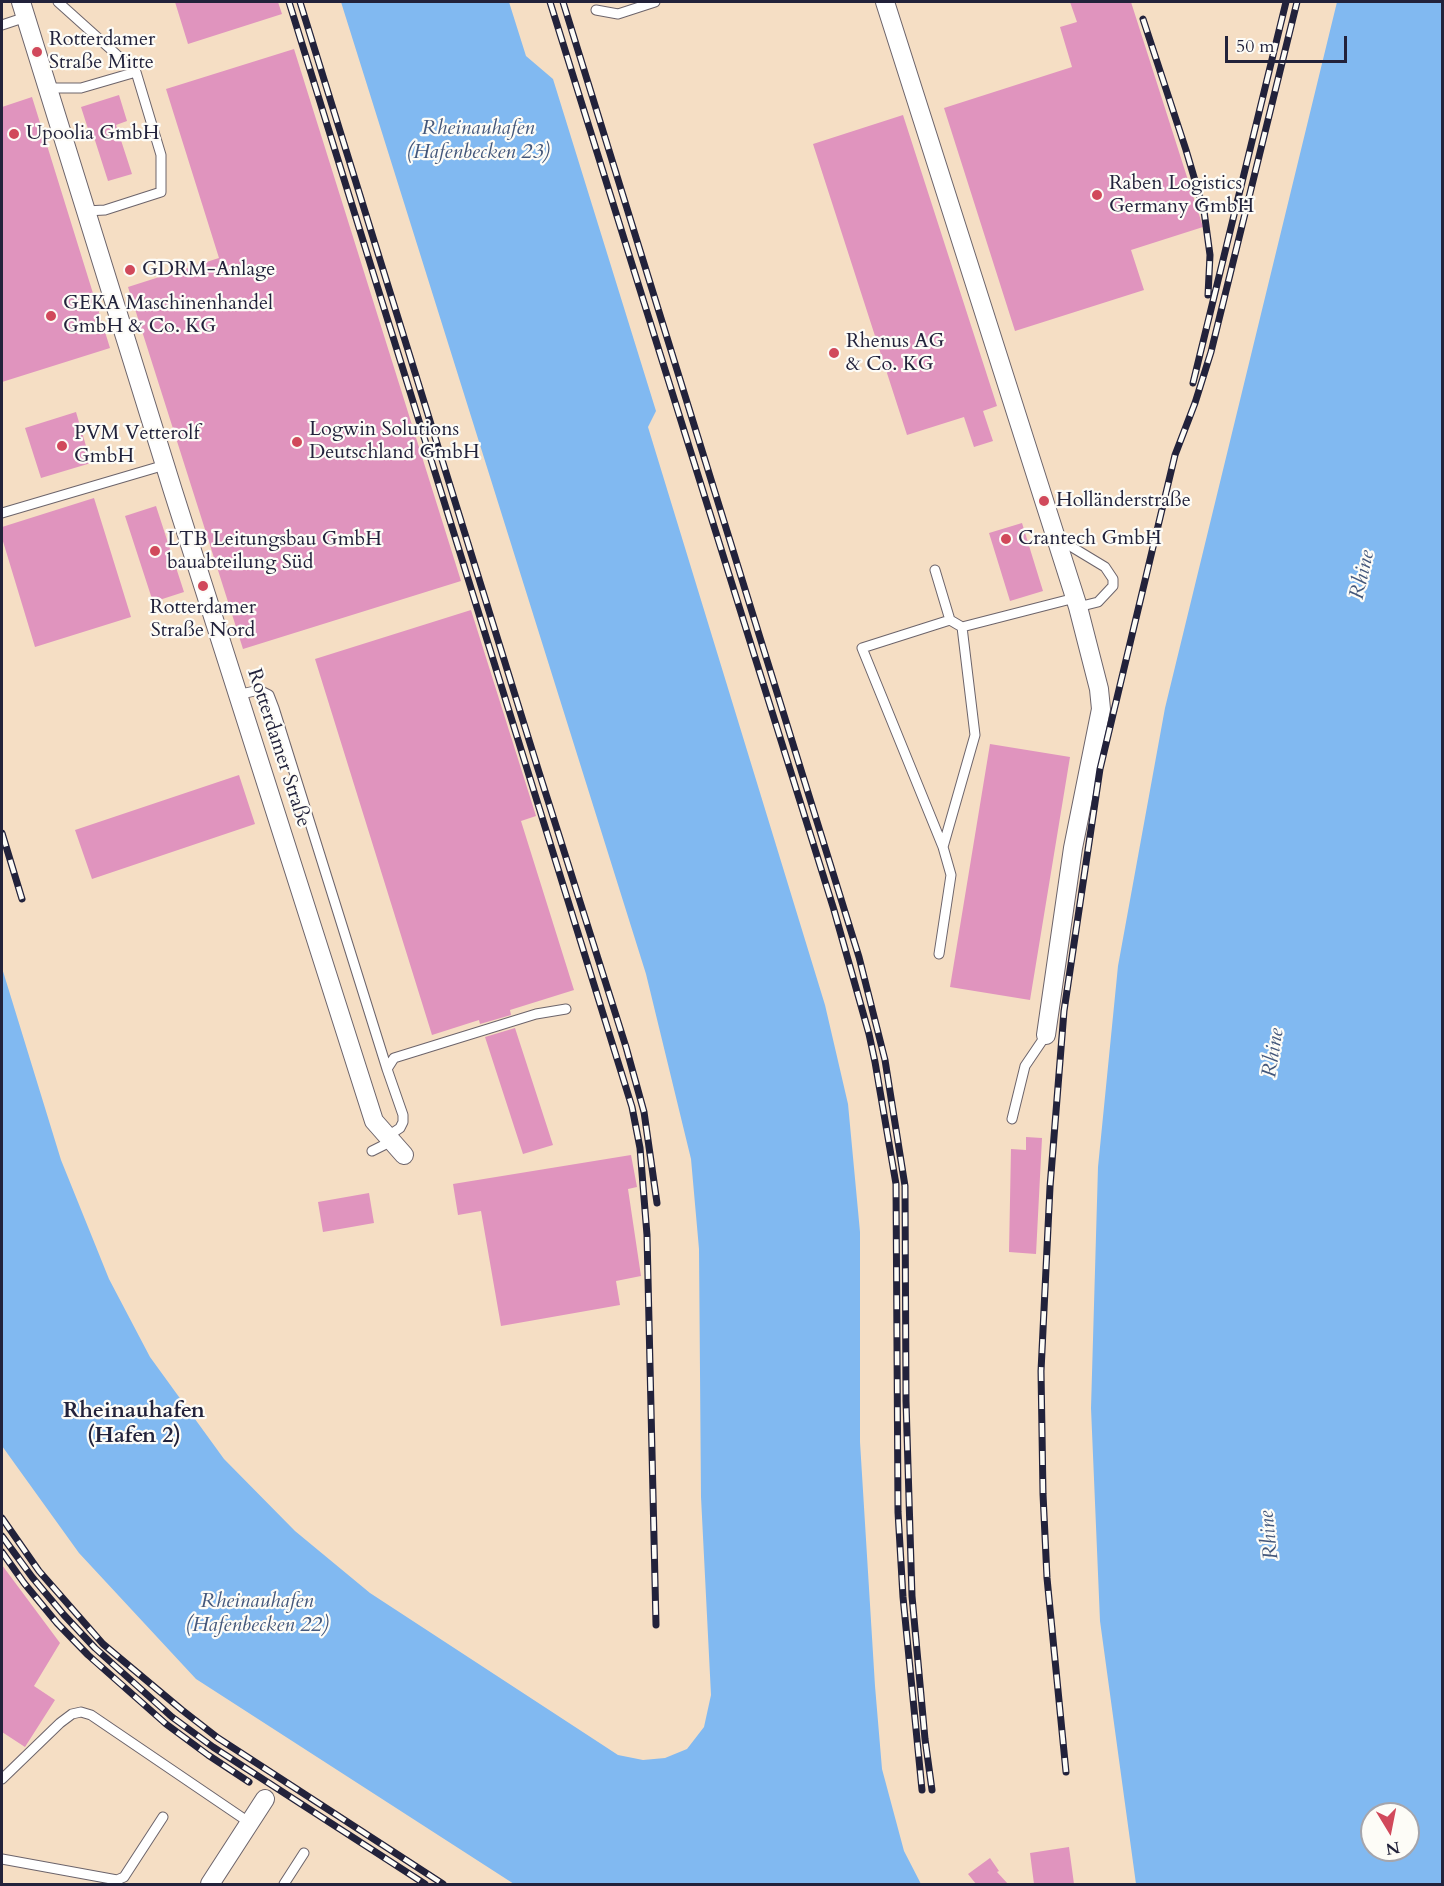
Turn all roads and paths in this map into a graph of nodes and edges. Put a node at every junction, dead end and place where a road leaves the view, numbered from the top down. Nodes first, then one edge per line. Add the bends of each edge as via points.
1 (58, 2) edge
2 (655, 2) edge
3 (885, 2) edge
4 (24, 9) edge
5 (596, 10) dead end
6 (2, 26) edge
7 (136, 72) junction
8 (48, 88) junction
9 (86, 211) junction
10 (165, 465) junction
11 (2, 513) edge
12 (1056, 537) junction
13 (934, 570) dead end
14 (1076, 603) junction
15 (950, 620) junction
16 (962, 627) junction
17 (237, 695) junction
18 (943, 846) junction
19 (939, 954) dead end
20 (566, 1009) dead end
21 (1046, 1035) joint
22 (387, 1069) junction
23 (1012, 1119) dead end
24 (395, 1144) junction
25 (372, 1151) dead end
26 (2, 1779) edge
27 (265, 1799) dead end
28 (163, 1817) dead end
29 (250, 1823) junction
30 (304, 1853) dead end
31 (2, 1859) edge
32 (210, 1884) edge
33 (284, 1884) edge

1 - 7 lane
2 - 5 lane via 618,14
3 - 12 street
4 - 6 lane
4 - 8 street, Rotterdamer Straße
7 - 8 lane via 81,87
7 - 9 lane via 161,155 160,192 105,210
8 - 9 street, Rotterdamer Straße
9 - 10 street, Rotterdamer Straße
10 - 11 lane
10 - 17 street, Rotterdamer Straße
12 - 14 street
12 - 14 lane via 1105,567 1113,579 1113,586 1098,602
13 - 15 lane
14 - 16 lane
14 - 21 street via 1101,709 1073,848
15 - 16 lane
15 - 18 lane via 862,648
16 - 18 lane via 975,735
17 - 22 lane via 259,690 269,695
17 - 24 street, Rotterdamer Straße via 374,1121
18 - 19 lane via 951,875
20 - 22 lane via 536,1014 425,1048 394,1059
21 - 23 lane via 1025,1066
22 - 24 lane via 403,1115
24 - 25 lane
26 - 29 lane via 60,1723 81,1712
27 - 29 street
28 - 31 lane via 124,1878 117,1880
29 - 32 street
30 - 33 lane

